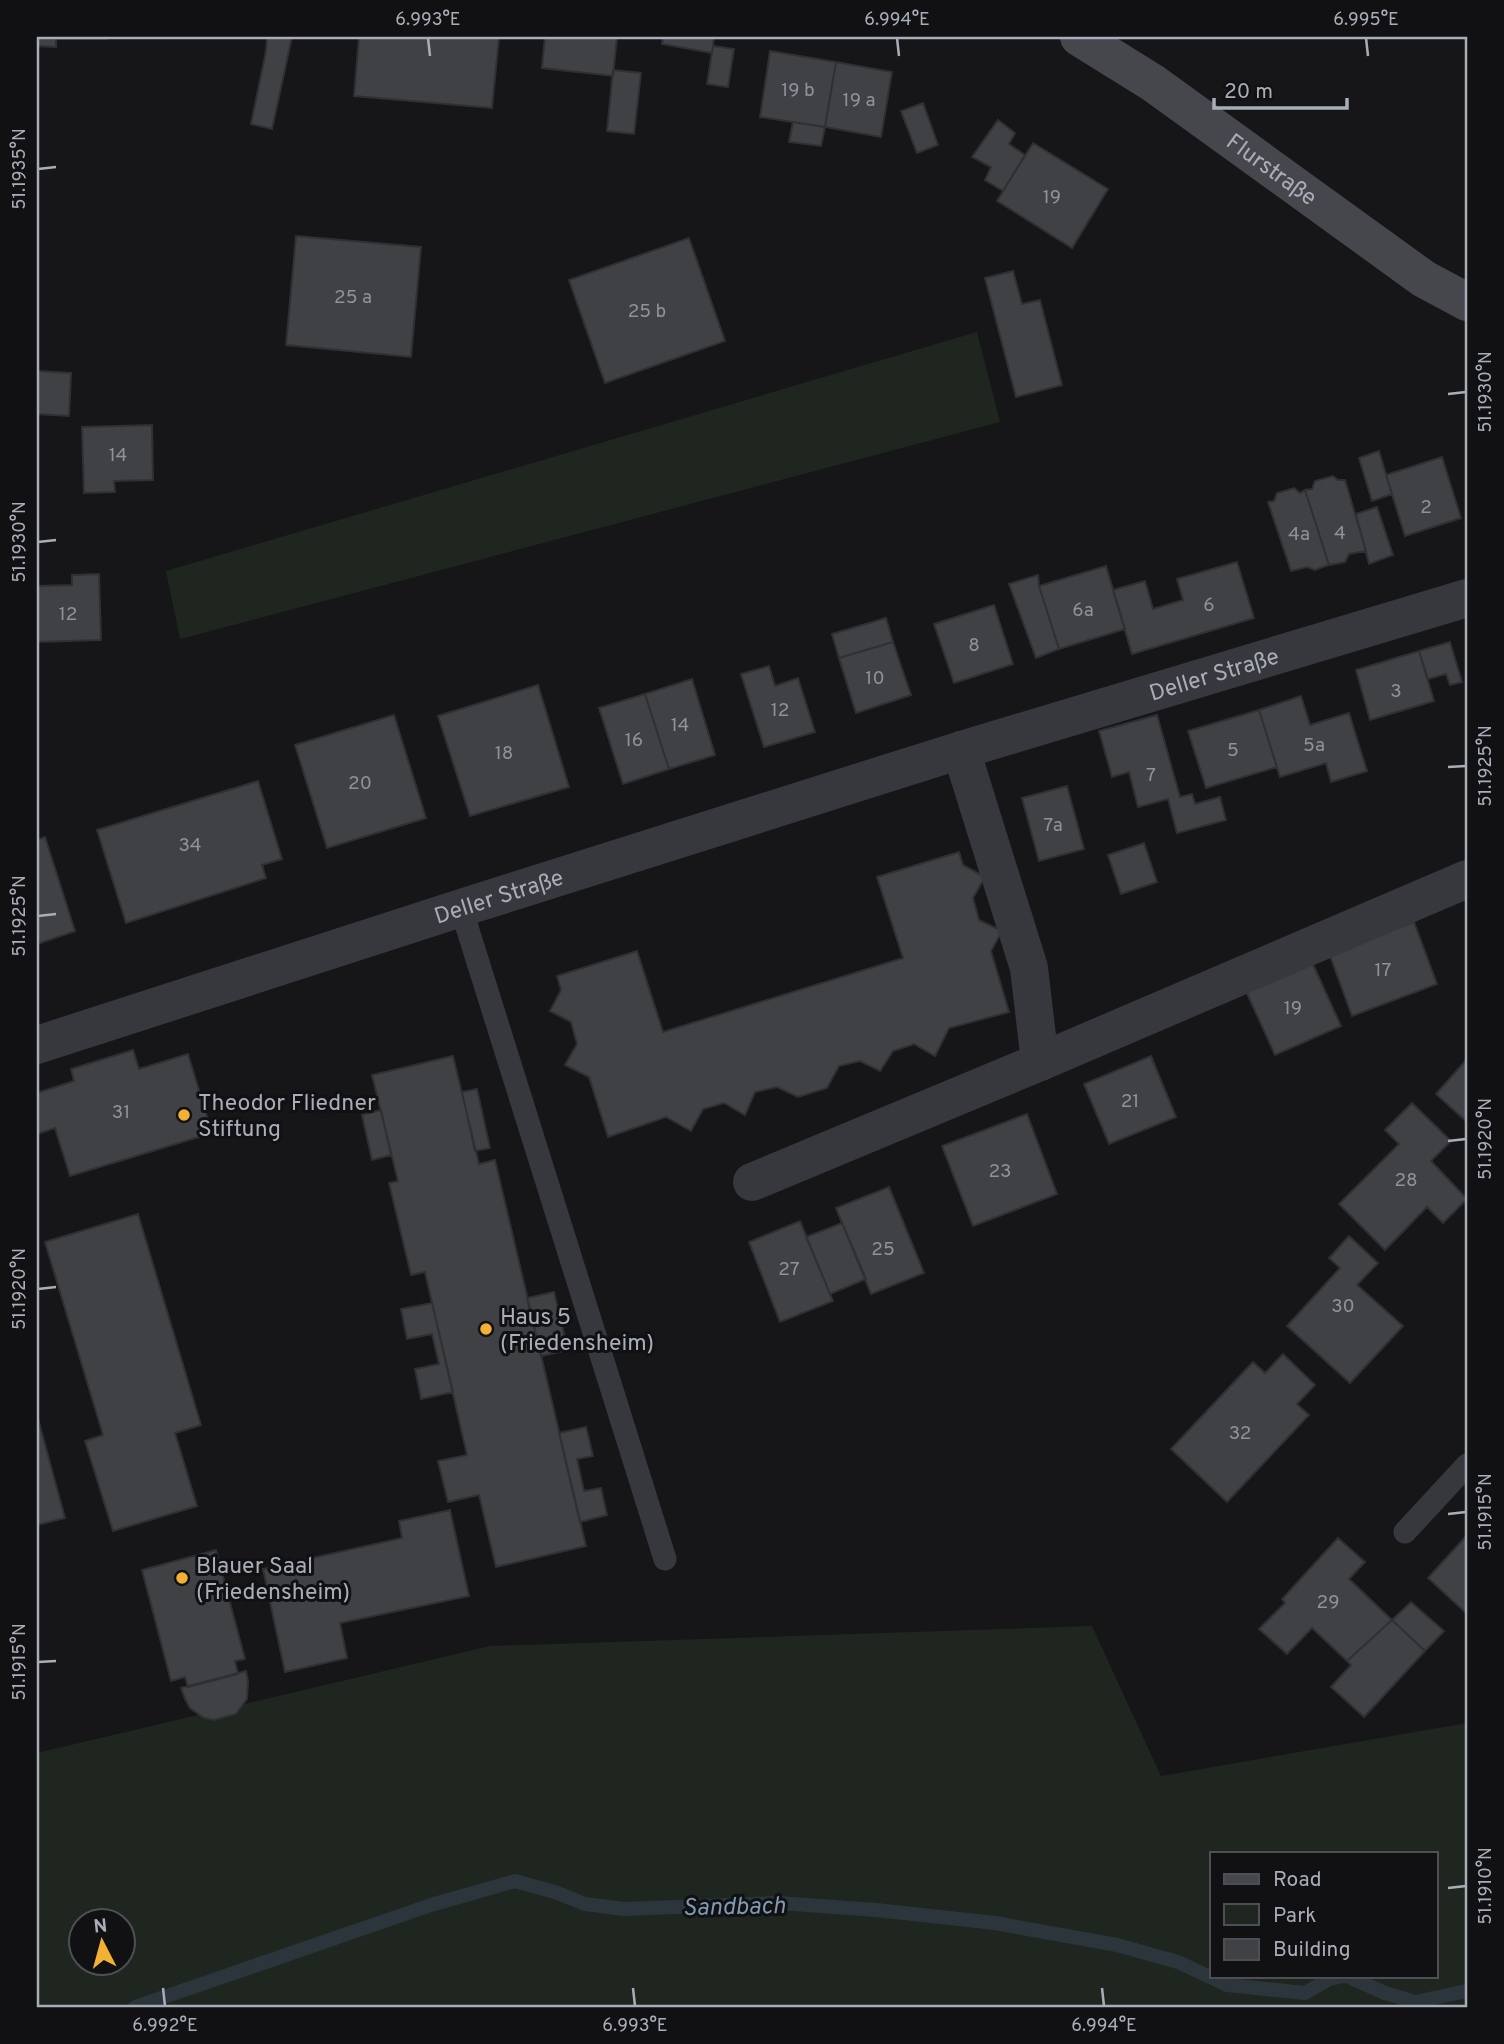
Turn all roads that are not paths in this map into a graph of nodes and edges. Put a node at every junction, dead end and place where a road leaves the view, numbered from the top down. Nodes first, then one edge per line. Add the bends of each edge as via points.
1 (1079, 37) edge
2 (1467, 302) edge
3 (1467, 598) edge
4 (961, 750) junction
5 (1467, 878) edge
6 (461, 908) junction
7 (37, 1045) edge
8 (1040, 1062) junction
9 (752, 1182) dead end
10 (1467, 1465) edge
11 (1405, 1532) dead end
12 (665, 1559) dead end

1 - 2 main road, Flurstraße via 1153,83 1424,279
3 - 4 street, Deller Straße
4 - 6 street, Deller Straße
4 - 8 street via 1028,968
5 - 8 street
6 - 7 street, Deller Straße
6 - 12 lane
8 - 9 street
10 - 11 lane

